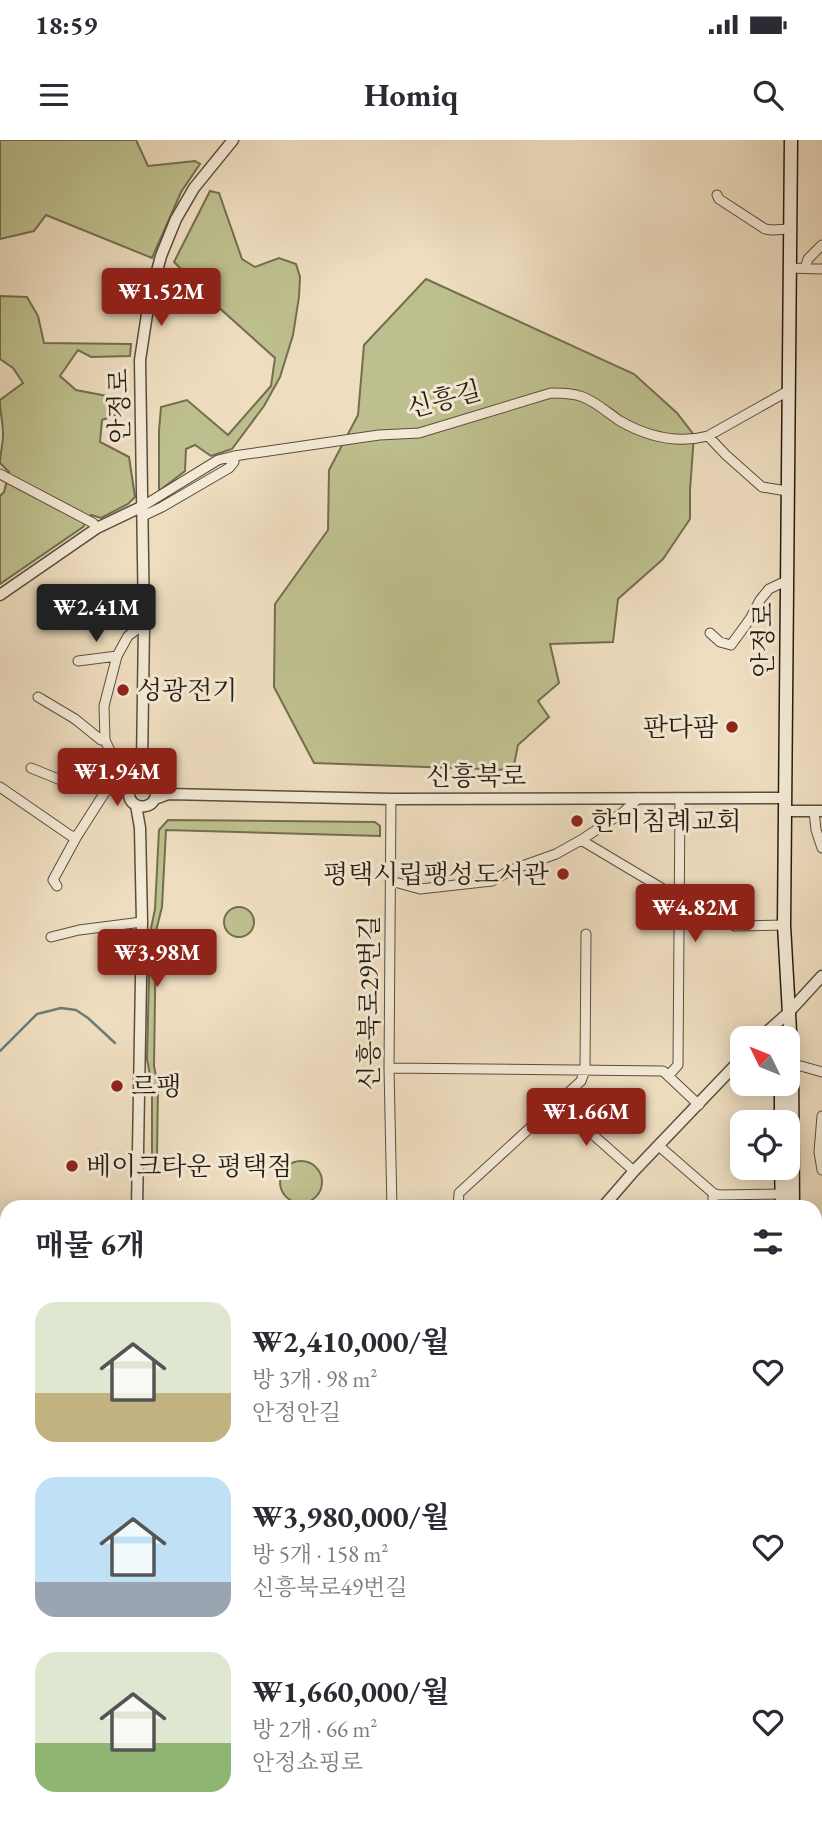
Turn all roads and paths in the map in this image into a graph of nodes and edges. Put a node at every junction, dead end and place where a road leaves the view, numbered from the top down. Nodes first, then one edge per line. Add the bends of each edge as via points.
1 (233, 140) edge
2 (791, 140) edge
3 (717, 195) dead end
4 (790, 229) junction
5 (822, 245) edge
6 (789, 268) junction
7 (805, 268) junction
8 (822, 269) edge
9 (788, 391) junction
10 (708, 436) junction
11 (0, 474) edge
12 (787, 491) junction
13 (143, 516) junction
14 (97, 528) junction
15 (786, 581) junction
16 (0, 595) edge
17 (144, 624) junction
18 (710, 633) dead end
19 (117, 656) junction
20 (78, 661) dead end
21 (38, 696) dead end
22 (105, 740) junction
23 (142, 764) junction
24 (31, 768) dead end
25 (151, 783) junction
26 (116, 785) junction
27 (132, 785) junction
28 (0, 787) edge
29 (168, 793) junction
30 (639, 798) junction
31 (680, 798) junction
32 (391, 799) junction
33 (152, 802) junction
34 (785, 804) junction
35 (136, 805) junction
36 (818, 811) edge
37 (140, 828) junction
38 (76, 836) junction
39 (581, 840) junction
40 (822, 848) edge
41 (391, 881) junction
42 (57, 886) dead end
43 (680, 899) junction
44 (142, 922) junction
45 (784, 925) junction
46 (586, 934) dead end
47 (51, 937) dead end
48 (822, 976) edge
49 (788, 1013) junction
50 (773, 1026) edge
51 (786, 1026) edge
52 (789, 1026) edge
53 (800, 1066) edge
54 (389, 1068) junction
55 (585, 1069) junction
56 (730, 1071) edge
57 (822, 1072) edge
58 (668, 1076) junction
59 (791, 1096) edge
60 (557, 1103) junction
61 (699, 1105) junction
62 (822, 1116) edge
63 (659, 1146) junction
64 (822, 1170) edge
65 (634, 1171) junction
66 (783, 1180) edge
67 (712, 1193) junction
68 (137, 1200) edge
69 (392, 1200) edge
70 (459, 1200) edge
71 (610, 1200) edge
72 (712, 1200) edge
73 (776, 1200) edge
74 (787, 1200) edge
75 (787, 1200) edge

1 - 13 street, 안정로 via 194,188 176,219 149,301 140,360
2 - 4 main road, 안정로
3 - 4 street via 765,229
4 - 6 main road, 안정로
5 - 7 street
6 - 7 street
6 - 9 main road, 안정로
7 - 8 street
9 - 10 street
9 - 12 main road, 안정로
10 - 12 street via 762,487
10 - 13 street, 신흥길 via 690,440 656,437 584,397 551,393 419,433 218,460
11 - 14 street
12 - 15 main road, 안정로
13 - 14 street, 신흥길
13 - 17 street, 안정로
14 - 16 street, 신흥길
15 - 18 street via 769,589 731,645
15 - 34 main road, 안정로
17 - 19 street via 128,636
17 - 23 street, 안정로
19 - 20 street
19 - 22 street via 104,706
21 - 22 street
22 - 26 street via 117,766
23 - 25 street
23 - 27 street
24 - 26 street via 68,783 78,767
25 - 27 street via 139,780
25 - 29 street
25 - 33 street via 157,795
26 - 27 street
26 - 38 street via 107,789
27 - 35 street via 130,798
28 - 38 street
29 - 32 street, 신흥북로
29 - 33 street
30 - 31 street, 신흥북로
30 - 32 street, 신흥북로
30 - 39 street
31 - 34 street, 신흥북로
31 - 43 street
32 - 41 street, 신흥북로29번길
33 - 35 street
33 - 37 street
34 - 36 street, 신흥북로
34 - 45 main road, 안정로
35 - 37 street
36 - 40 street via 816,830
37 - 44 street
38 - 42 street via 53,880
39 - 41 street via 492,881 420,889
39 - 43 street
41 - 54 street, 신흥북로29번길
43 - 45 street via 735,926
43 - 58 street via 678,1065
44 - 47 street
44 - 68 street
45 - 49 main road, 안정로
46 - 55 street
48 - 49 street
49 - 50 street
49 - 51 main road, 안정로
49 - 52 main road, 안정로
53 - 57 street
54 - 55 street
54 - 69 street, 신흥북로29번길
55 - 58 street via 663,1071
55 - 60 street via 581,1081
56 - 61 street
58 - 61 street
59 - 74 main road, 안정로
60 - 65 street
60 - 70 street via 459,1193
61 - 63 street
62 - 64 street
63 - 65 street
63 - 67 street
65 - 71 street
66 - 75 main road
67 - 72 street
67 - 73 street

